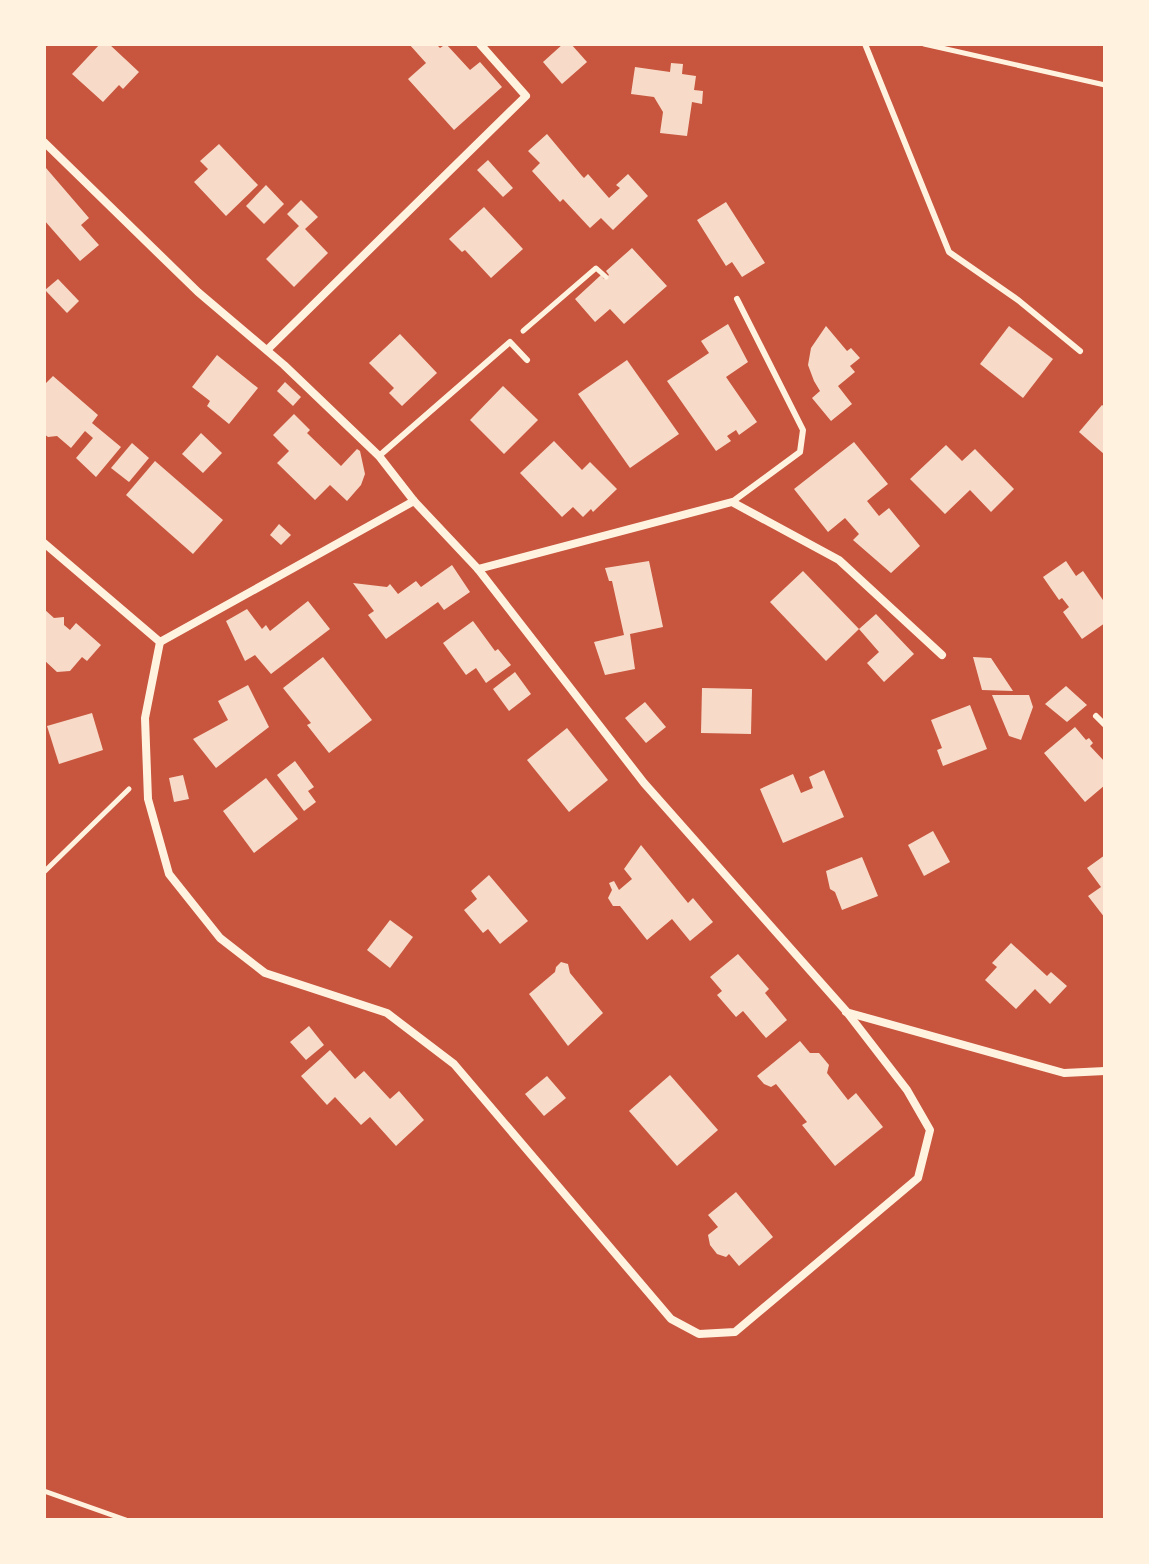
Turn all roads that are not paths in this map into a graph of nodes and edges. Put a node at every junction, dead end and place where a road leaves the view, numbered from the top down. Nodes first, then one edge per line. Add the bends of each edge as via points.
1 (480, 44) edge
2 (865, 44) edge
3 (44, 142) edge
4 (737, 299) dead end
5 (267, 350) junction
6 (1080, 351) dead end
7 (527, 360) dead end
8 (379, 456) junction
9 (414, 501) junction
10 (732, 502) junction
11 (44, 543) edge
12 (478, 569) junction
13 (160, 642) junction
14 (942, 655) dead end
15 (1096, 716) dead end
16 (1105, 725) edge
17 (846, 1011) junction
18 (1105, 1071) edge

1 - 5 street via 526,96
2 - 6 lane via 949,252
3 - 5 street via 198,292
4 - 10 lane via 803,430 800,452
5 - 8 street
7 - 8 lane via 510,342
8 - 9 street
9 - 12 street
9 - 13 street
10 - 12 street
10 - 14 street via 839,560
11 - 13 street
12 - 17 street via 644,783
13 - 17 street via 145,718 148,799 169,874 220,938 265,973 387,1013 454,1064 671,1319 699,1334 735,1332 918,1178 930,1130 907,1090
15 - 16 lane
17 - 18 street via 1064,1073

